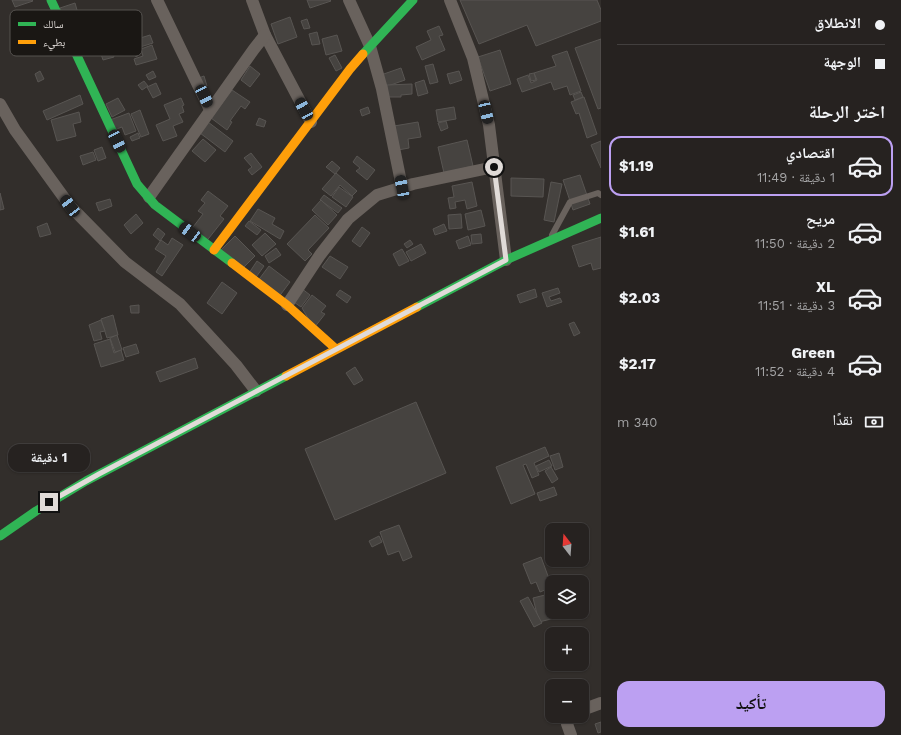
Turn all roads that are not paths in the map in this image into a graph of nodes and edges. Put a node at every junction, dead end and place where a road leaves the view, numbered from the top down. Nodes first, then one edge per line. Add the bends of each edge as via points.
1 (50, 0) edge
2 (157, 0) edge
3 (252, 0) edge
4 (349, 0) edge
5 (413, 0) edge
6 (450, 0) edge
7 (55, 10) edge
8 (265, 35) junction
9 (370, 46) junction
10 (77, 56) edge
11 (0, 104) edge
12 (210, 110) junction
13 (311, 122) junction
14 (494, 167) junction
15 (402, 187) junction
16 (601, 195) edge
17 (149, 197) junction
18 (601, 218) edge
19 (549, 240) junction
20 (214, 250) junction
21 (506, 260) junction
22 (287, 305) junction
23 (336, 350) junction
24 (256, 391) junction
25 (0, 536) edge
26 (601, 703) edge
27 (589, 707) edge
28 (568, 723) edge
29 (571, 735) edge

1 - 7 street
2 - 12 street
3 - 8 street
4 - 9 street
5 - 9 street
6 - 14 street via 473,58 489,125
8 - 12 street
8 - 13 street
9 - 13 street
9 - 15 street via 382,89
10 - 17 street via 138,184
11 - 24 street via 15,130 70,206 125,262 180,304 236,365
12 - 17 street
13 - 20 street
14 - 15 street
14 - 21 street
15 - 22 street via 377,195 348,219 320,255
16 - 19 lane via 598,193 570,202
17 - 20 street via 155,205
18 - 19 street
19 - 21 street
20 - 22 street
21 - 23 street
22 - 23 street
23 - 24 street
24 - 25 street via 56,498
26 - 27 street
28 - 29 street

